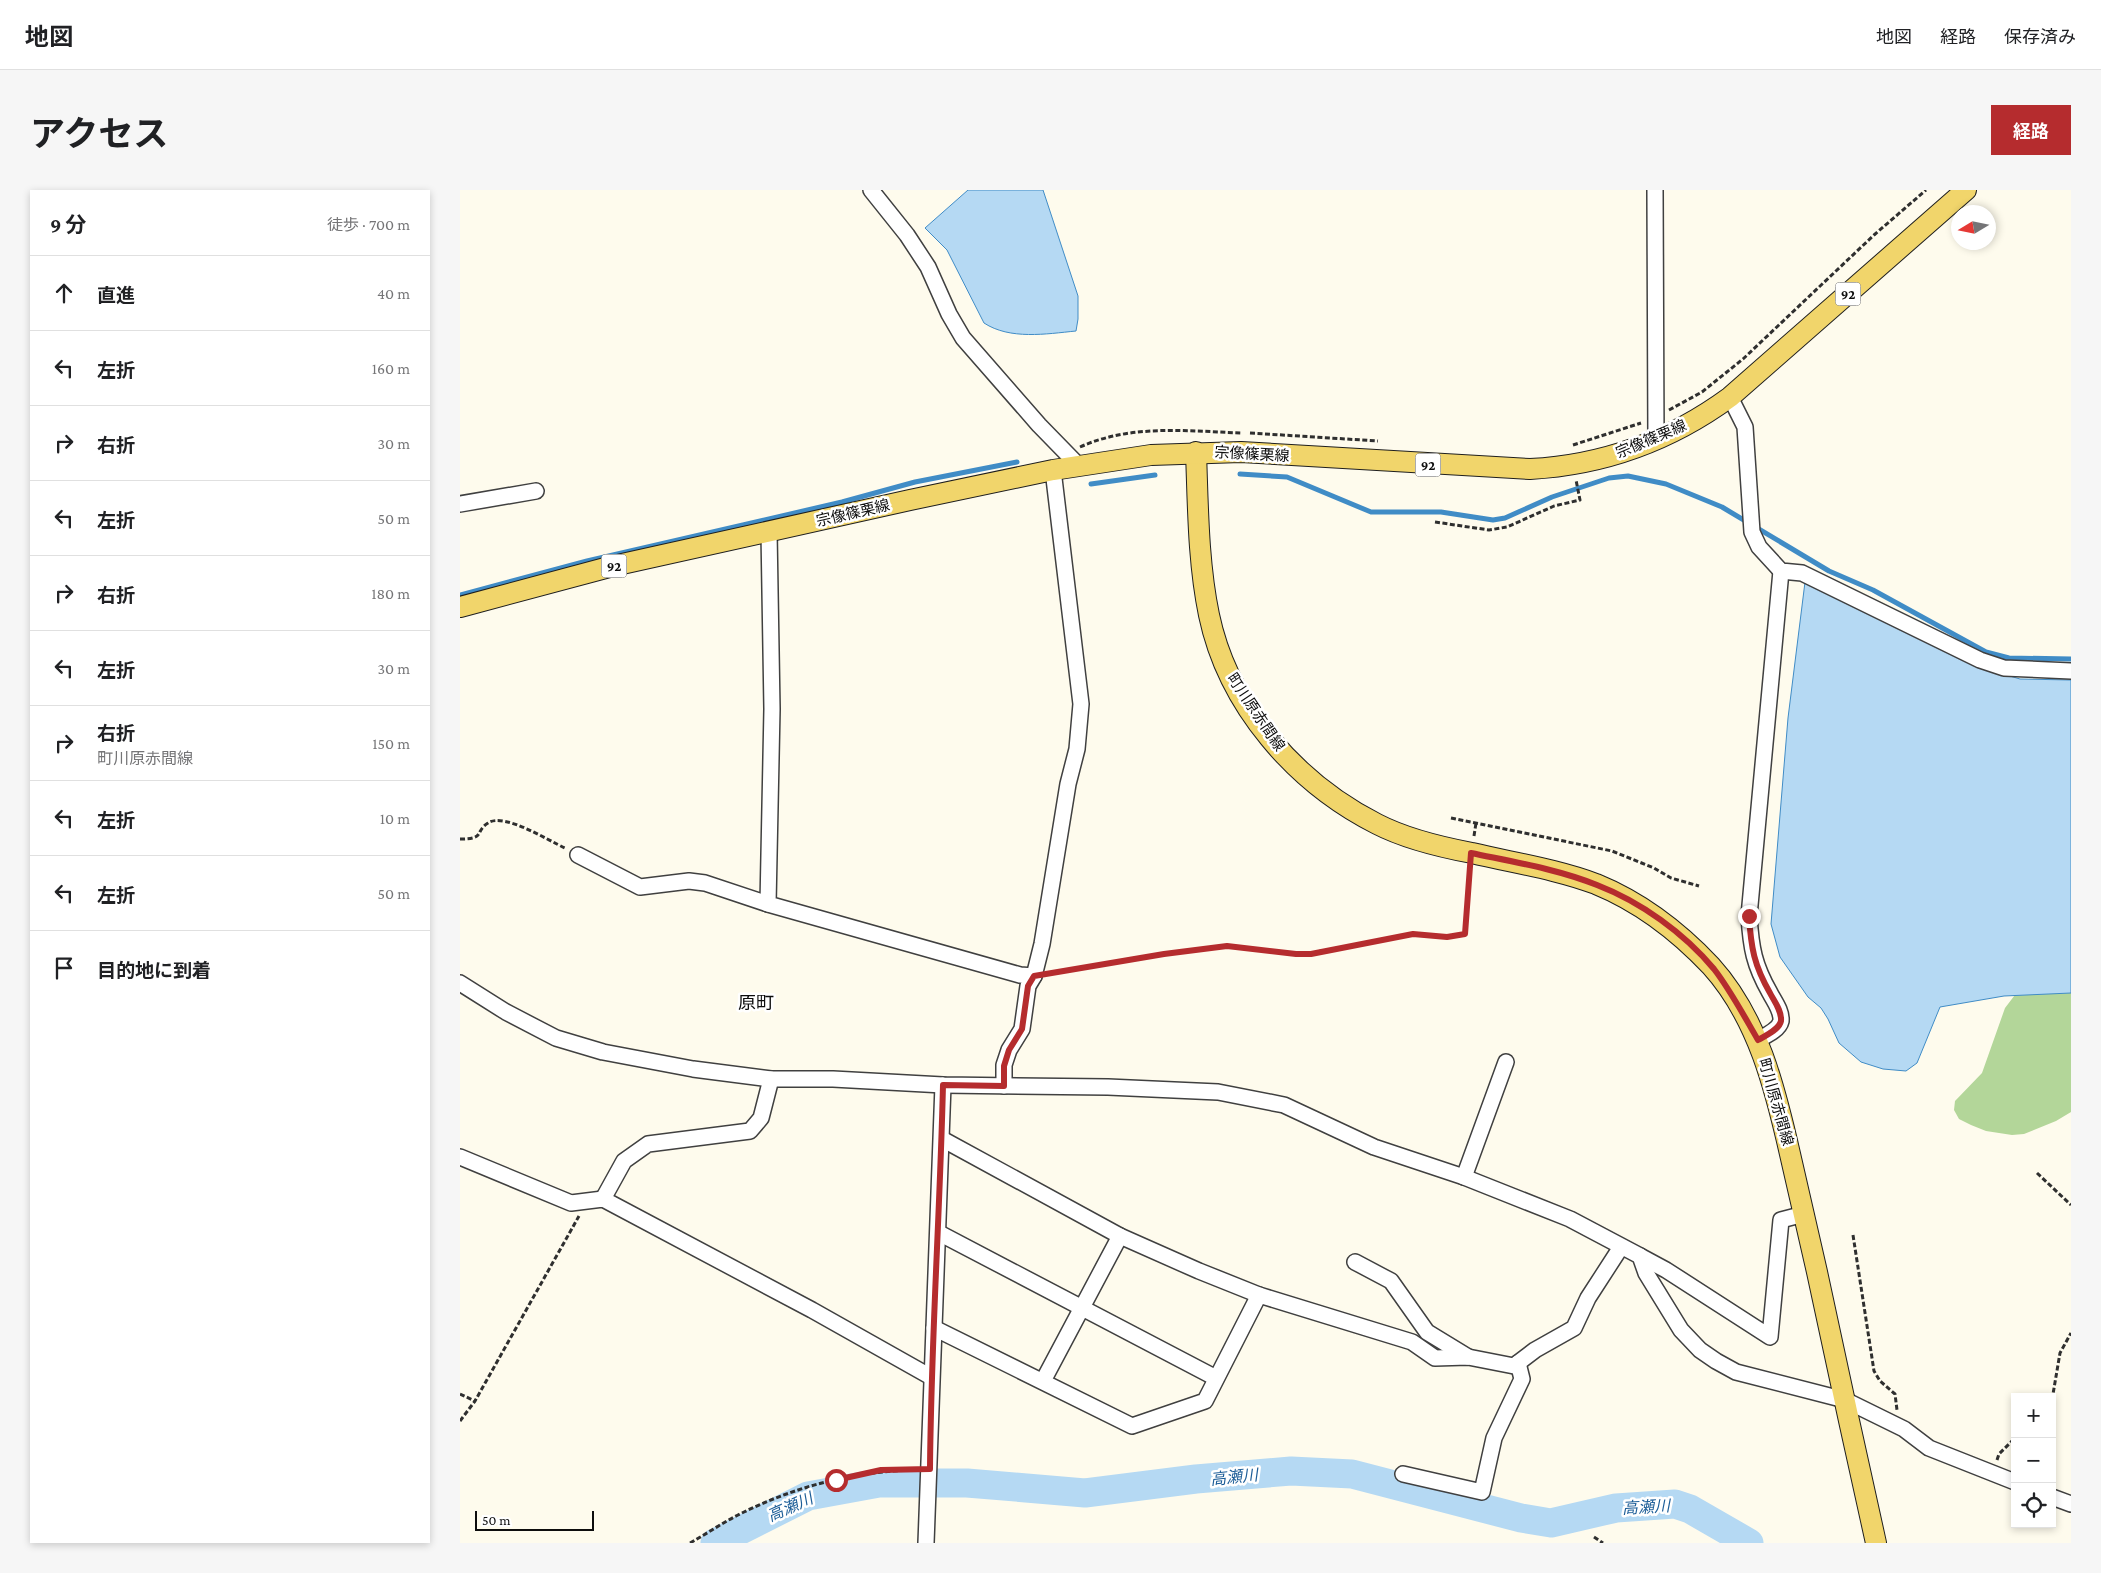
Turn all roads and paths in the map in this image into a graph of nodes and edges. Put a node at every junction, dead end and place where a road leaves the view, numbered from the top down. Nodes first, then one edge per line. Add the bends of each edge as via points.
1 (871, 190) edge
2 (1655, 190) edge
3 (1926, 190) edge
4 (1966, 190) edge
5 (1730, 397) junction
6 (1656, 416) junction
7 (1656, 440) junction
8 (1382, 441) dead end
9 (1196, 452) junction
10 (1570, 455) junction
11 (1072, 460) junction
12 (1053, 470) junction
13 (536, 491) dead end
14 (460, 504) edge
15 (1435, 522) dead end
16 (769, 532) junction
17 (1781, 571) junction
18 (460, 607) edge
19 (2071, 671) edge
20 (1451, 818) dead end
21 (460, 839) edge
22 (1471, 853) junction
23 (578, 854) joint
24 (1699, 886) dead end
25 (768, 904) junction
26 (1034, 976) junction
27 (460, 983) edge
28 (1758, 1040) junction
29 (1506, 1062) dead end
30 (771, 1079) junction
31 (943, 1085) junction
32 (1004, 1086) junction
33 (942, 1140) junction
34 (460, 1157) edge
35 (2037, 1173) dead end
36 (1464, 1177) junction
37 (603, 1199) junction
38 (585, 1201) junction
39 (2071, 1205) edge
40 (1804, 1214) junction
41 (939, 1233) junction
42 (1853, 1235) dead end
43 (1120, 1236) junction
44 (1621, 1247) junction
45 (1640, 1256) junction
46 (1355, 1262) dead end
47 (1260, 1295) junction
48 (1082, 1308) junction
49 (934, 1328) junction
50 (2071, 1333) edge
51 (1468, 1356) junction
52 (1518, 1364) junction
53 (931, 1377) junction
54 (1216, 1378) junction
55 (1043, 1381) junction
56 (2053, 1393) edge
57 (460, 1394) edge
58 (1844, 1400) junction
59 (475, 1401) junction
60 (460, 1421) edge
61 (1894, 1423) junction
62 (2011, 1442) edge
63 (930, 1469) junction
64 (1403, 1474) dead end
65 (1991, 1474) junction
66 (2011, 1481) edge
67 (2056, 1498) edge
68 (2071, 1504) edge
69 (1594, 1537) dead end
70 (690, 1543) edge
71 (926, 1543) edge
72 (1603, 1543) edge
73 (1876, 1543) edge

1 - 11 street via 928,267 963,338
2 - 6 street
3 - 6 path via 1874,234 1743,359 1702,392
4 - 5 main road, 宗像篠栗線 / 92
5 - 7 main road, 宗像篠栗線 / 92 via 1687,425
5 - 17 street via 1745,427 1754,539
6 - 7 street
6 - 10 path
7 - 10 main road, 宗像篠栗線 / 92 via 1602,460
8 - 11 path via 1313,435 1132,431 1089,443
9 - 10 main road, 宗像篠栗線 / 92 via 1504,469 1544,468
9 - 11 main road, 宗像篠栗線 / 92
9 - 22 main road, 町川原赤間線 via 1200,546 1209,614 1229,673 1260,725 1296,767 1345,805 1408,837
10 - 15 path via 1580,500 1554,506 1507,527 1489,530
11 - 12 main road, 宗像篠栗線 / 92
12 - 16 main road, 宗像篠栗線 / 92
12 - 26 street via 1081,704 1077,749
13 - 14 street
16 - 18 main road, 宗像篠栗線 / 92 via 613,566
16 - 25 street via 772,709
17 - 19 street via 1802,572 1980,660 2004,668
17 - 28 street via 1749,916 1751,946 1761,978 1779,1010 1781,1022
20 - 24 path via 1612,851 1671,878
21 - 23 path via 480,835 487,823 498,819
22 - 26 path via 1465,934 1447,937 1413,934 1311,954 1227,946
22 - 28 main road, 町川原赤間線 via 1537,867 1598,885 1659,919 1713,969
23 - 25 street via 640,887 689,881
25 - 26 street via 1020,975
26 - 32 street via 1028,986 1022,1029 1009,1050 1004,1066
27 - 30 street via 556,1038 603,1052 693,1070
28 - 40 main road, 町川原赤間線 via 1775,1092
29 - 36 street
30 - 31 street
30 - 37 street via 761,1118 750,1131 648,1144 624,1161
31 - 32 street
31 - 33 street
32 - 36 street via 1218,1092 1284,1105 1374,1147
33 - 41 street
33 - 43 street
34 - 38 street via 571,1203
35 - 39 path
36 - 44 street via 1570,1219
37 - 38 street
37 - 53 street
38 - 59 path via 579,1218
40 - 45 street via 1781,1220 1770,1337
40 - 58 main road, 町川原赤間線
41 - 48 street
41 - 49 street
42 - 61 path via 1874,1372 1895,1394 1898,1406
43 - 47 street
43 - 48 street
44 - 45 street
44 - 52 street via 1588,1298 1574,1328 1535,1350
45 - 58 street via 1646,1272 1681,1330 1716,1362 1736,1372
46 - 51 street via 1391,1281 1427,1332
47 - 51 street via 1412,1342 1435,1358
47 - 54 street
48 - 54 street
48 - 55 street
49 - 53 street
49 - 55 street
50 - 56 path via 2060,1353
51 - 52 street via 1514,1366
52 - 64 street via 1522,1379 1494,1438 1482,1492
53 - 63 street
54 - 55 street via 1205,1401 1132,1426
57 - 59 path
58 - 61 street
58 - 73 main road, 町川原赤間線
59 - 60 path
61 - 65 street via 1929,1448
62 - 65 path via 1999,1454
63 - 70 path via 881,1470 800,1489 744,1512
63 - 71 street
65 - 66 street
67 - 68 street
69 - 72 path

